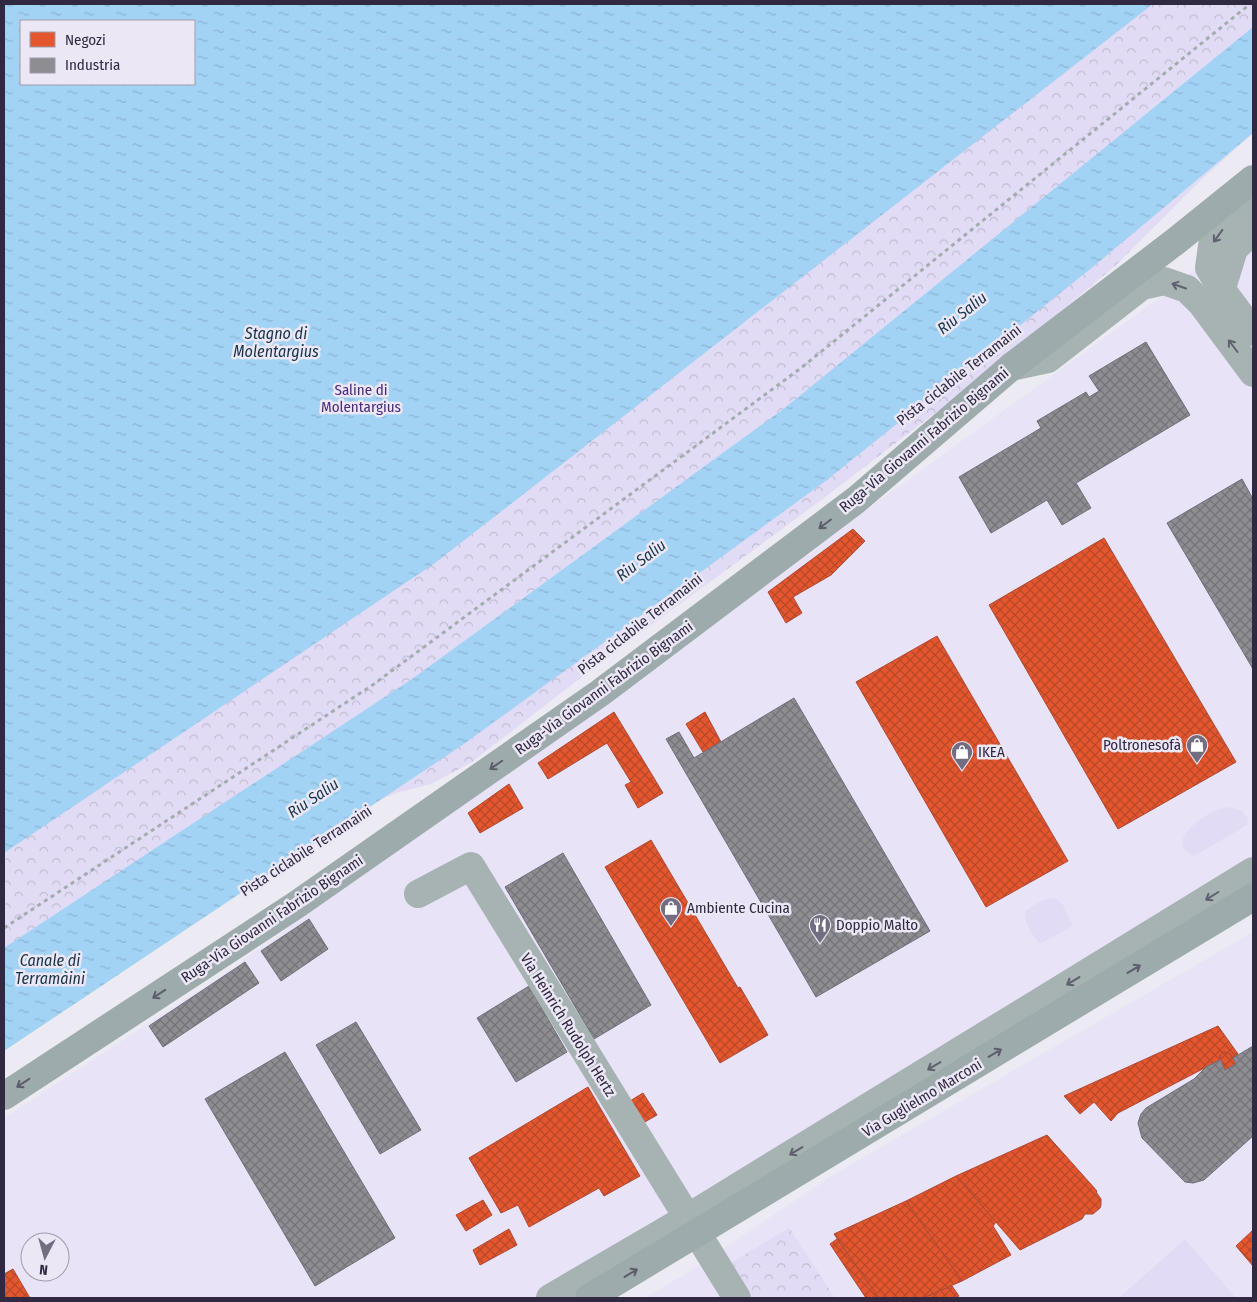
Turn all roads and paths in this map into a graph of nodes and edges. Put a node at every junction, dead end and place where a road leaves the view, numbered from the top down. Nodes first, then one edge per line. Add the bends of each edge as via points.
1 (1250, 4) edge
2 (1253, 179) edge
3 (1253, 203) edge
4 (1253, 230) edge
5 (1222, 290) junction
6 (1213, 319) junction
7 (1253, 332) edge
8 (1010, 367) junction
9 (1253, 373) edge
10 (1253, 871) edge
11 (418, 894) dead end
12 (1253, 897) edge
13 (4, 928) edge
14 (4, 1096) edge
15 (692, 1226) junction
16 (596, 1296) edge
17 (550, 1298) edge
18 (737, 1298) edge

1 - 13 path via 777,386 374,684
2 - 8 main road, Ruga-Via Giovanni Fabrizio Bignami
3 -> 5 street via 1213,239 1209,268
4 - 5 street via 1234,250
5 - 6 street
5 - 7 street
6 -> 8 street via 1187,289 1164,281 1142,286 1048,359
9 -> 6 street
8 -> 14 main road, Ruga-Via Giovanni Fabrizio Bignami via 856,500 600,693 296,905
10 -> 15 street
11 - 15 street, Via Heinrich Rudolph Hertz via 471,866
15 -> 12 main road, Via Guglielmo Marconi
16 -> 15 main road, Via Guglielmo Marconi
15 - 17 street
15 - 18 street

